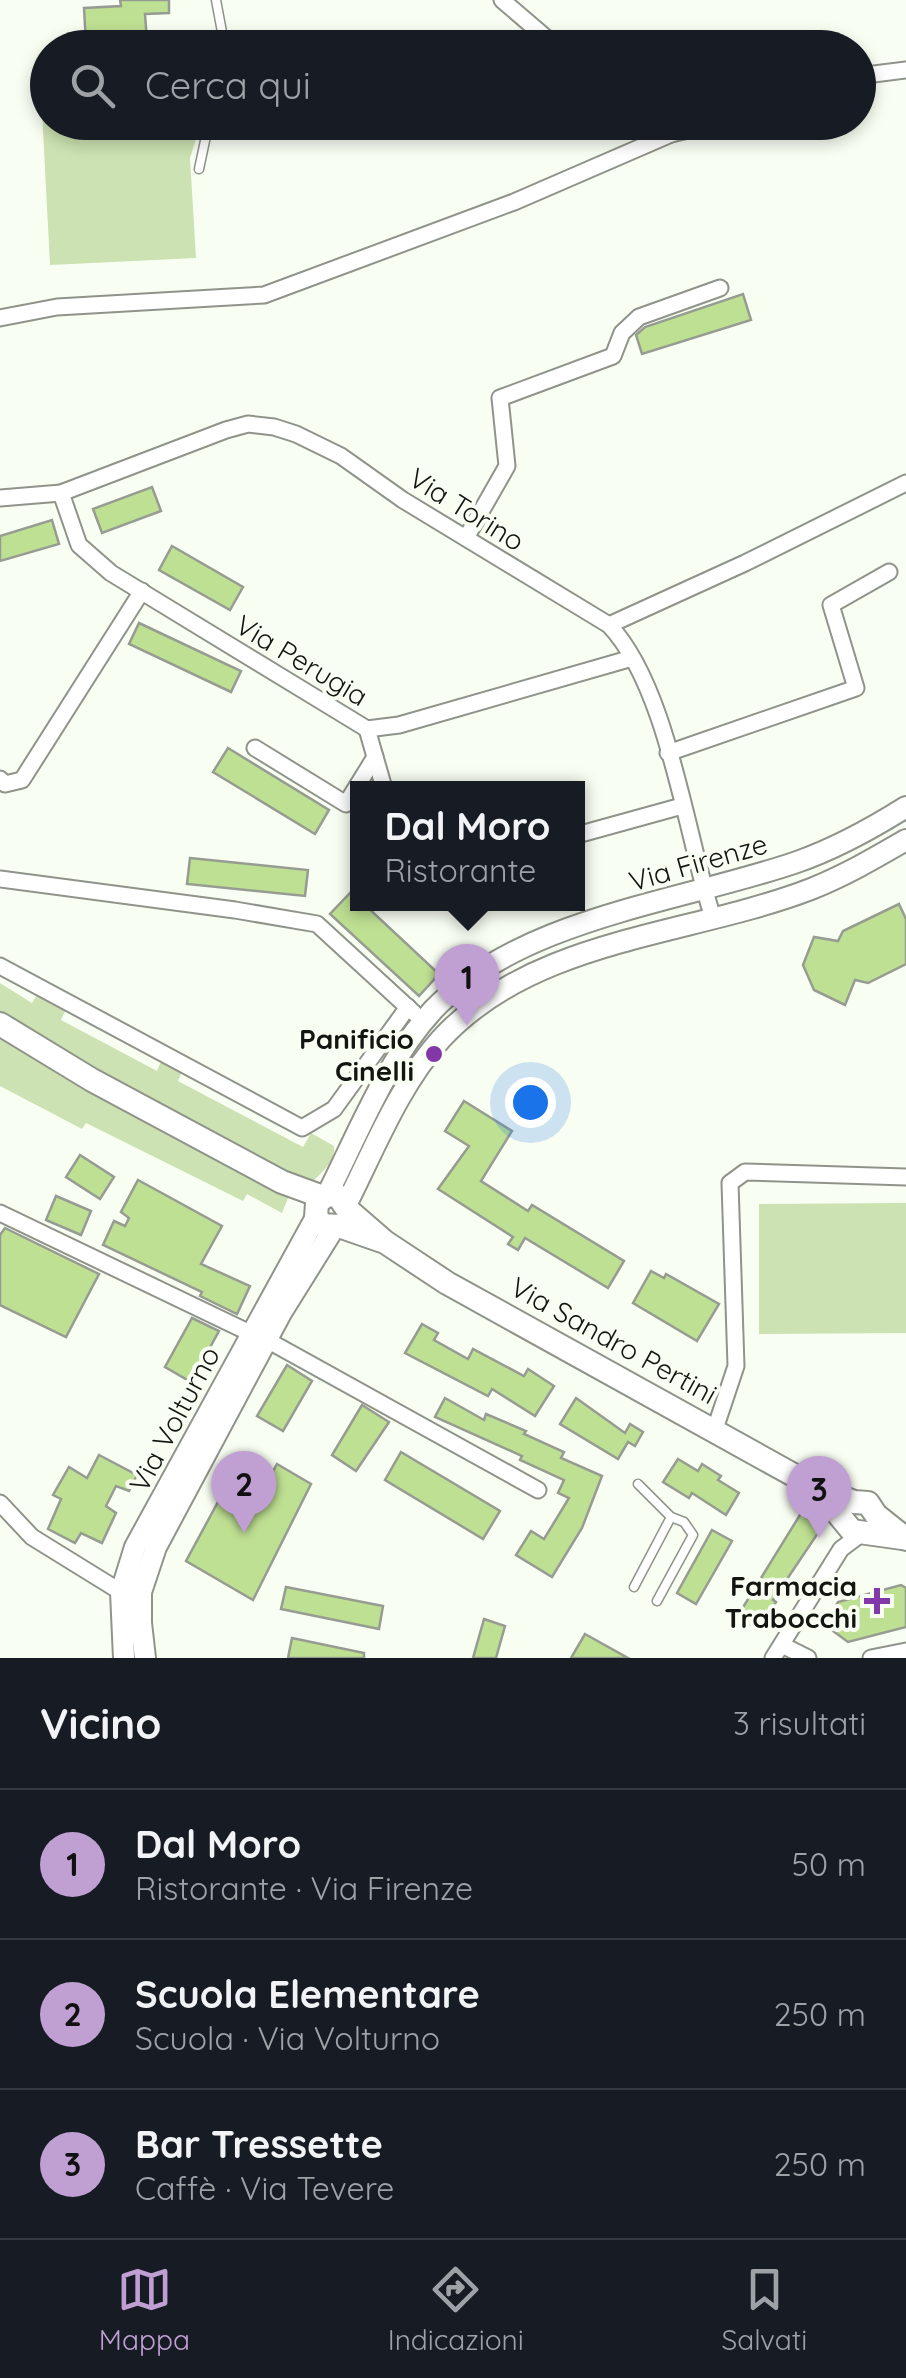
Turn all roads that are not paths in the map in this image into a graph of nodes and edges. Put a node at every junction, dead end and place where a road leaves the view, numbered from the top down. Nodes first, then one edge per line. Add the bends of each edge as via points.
1 (216, 0) edge
2 (502, 0) edge
3 (222, 30) edge
4 (537, 30) edge
5 (906, 70) edge
6 (876, 74) edge
7 (205, 140) edge
8 (657, 140) edge
9 (199, 169) dead end
10 (720, 288) dead end
11 (0, 318) edge
12 (906, 483) edge
13 (61, 493) junction
14 (0, 498) edge
15 (466, 538) junction
16 (889, 572) dead end
17 (142, 591) junction
18 (609, 625) junction
19 (632, 658) junction
20 (367, 729) junction
21 (255, 748) dead end
22 (668, 754) junction
23 (375, 757) junction
24 (0, 779) edge
25 (360, 781) edge
26 (382, 781) edge
27 (350, 798) edge
28 (682, 806) junction
29 (906, 808) edge
30 (585, 833) edge
31 (906, 840) edge
32 (0, 880) edge
33 (704, 889) junction
34 (713, 918) junction
35 (0, 966) edge
36 (408, 1007) junction
37 (424, 1022) junction
38 (0, 1024) edge
39 (906, 1177) edge
40 (331, 1211) junction
41 (0, 1213) edge
42 (259, 1337) junction
43 (715, 1429) junction
44 (638, 1484) dead end
45 (538, 1490) dead end
46 (0, 1503) edge
47 (671, 1517) junction
48 (858, 1521) junction
49 (906, 1539) edge
50 (634, 1587) dead end
51 (131, 1592) junction
52 (657, 1601) dead end
53 (778, 1651) edge
54 (906, 1652) edge
55 (124, 1658) edge
56 (145, 1658) edge
57 (808, 1658) edge
58 (871, 1658) edge

1 - 3 lane
2 - 4 street
5 - 6 street
7 - 9 lane
8 - 11 street via 514,202 264,295 57,307
10 - 15 street via 639,317 622,332 612,356 500,398 507,466
12 - 18 street
13 - 14 street, Via Torino
13 - 15 street, Via Torino via 248,424 296,434 341,456
13 - 17 street, Via Perugia via 79,545
15 - 18 street, Via Torino
16 - 22 street via 831,605 856,688
17 - 20 street, Via Perugia
17 - 24 street via 22,780
18 - 19 street, Via Torino
19 - 20 street, Via Perugia
19 - 22 street, Via Torino via 658,712
20 - 23 street
21 - 27 street via 346,804
22 - 28 street, Via Torino
23 - 25 street
23 - 26 street
28 - 30 street
28 - 33 street, Via Torino
29 - 33 street, Via Firenze via 852,840
31 - 34 street, Via Firenze via 810,889
32 - 36 street via 317,924
33 - 34 street, Via Torino
33 - 37 street, Via Firenze via 532,942 476,974
34 - 40 street, Via Firenze via 545,968 489,998 430,1052
35 - 36 street via 302,1128 334,1109
36 - 37 street
37 - 40 street, Via Firenze via 396,1062
38 - 40 main road, Via Sandro Pertini
39 - 43 street via 745,1172 730,1183 736,1366
40 - 42 street, Via Volturno
40 - 43 main road, Via Sandro Pertini via 447,1283
41 - 42 street
42 - 45 street
42 - 51 street, Via Volturno via 135,1547
43 - 48 main road, Via Sandro Pertini via 817,1488
44 - 47 lane
46 - 51 street via 32,1537
47 - 50 lane
47 - 52 lane via 694,1535
48 - 49 main road
48 - 53 street
51 - 55 street, Via Volturno
51 - 56 street, Via Volturno
53 - 57 street
54 - 58 street

